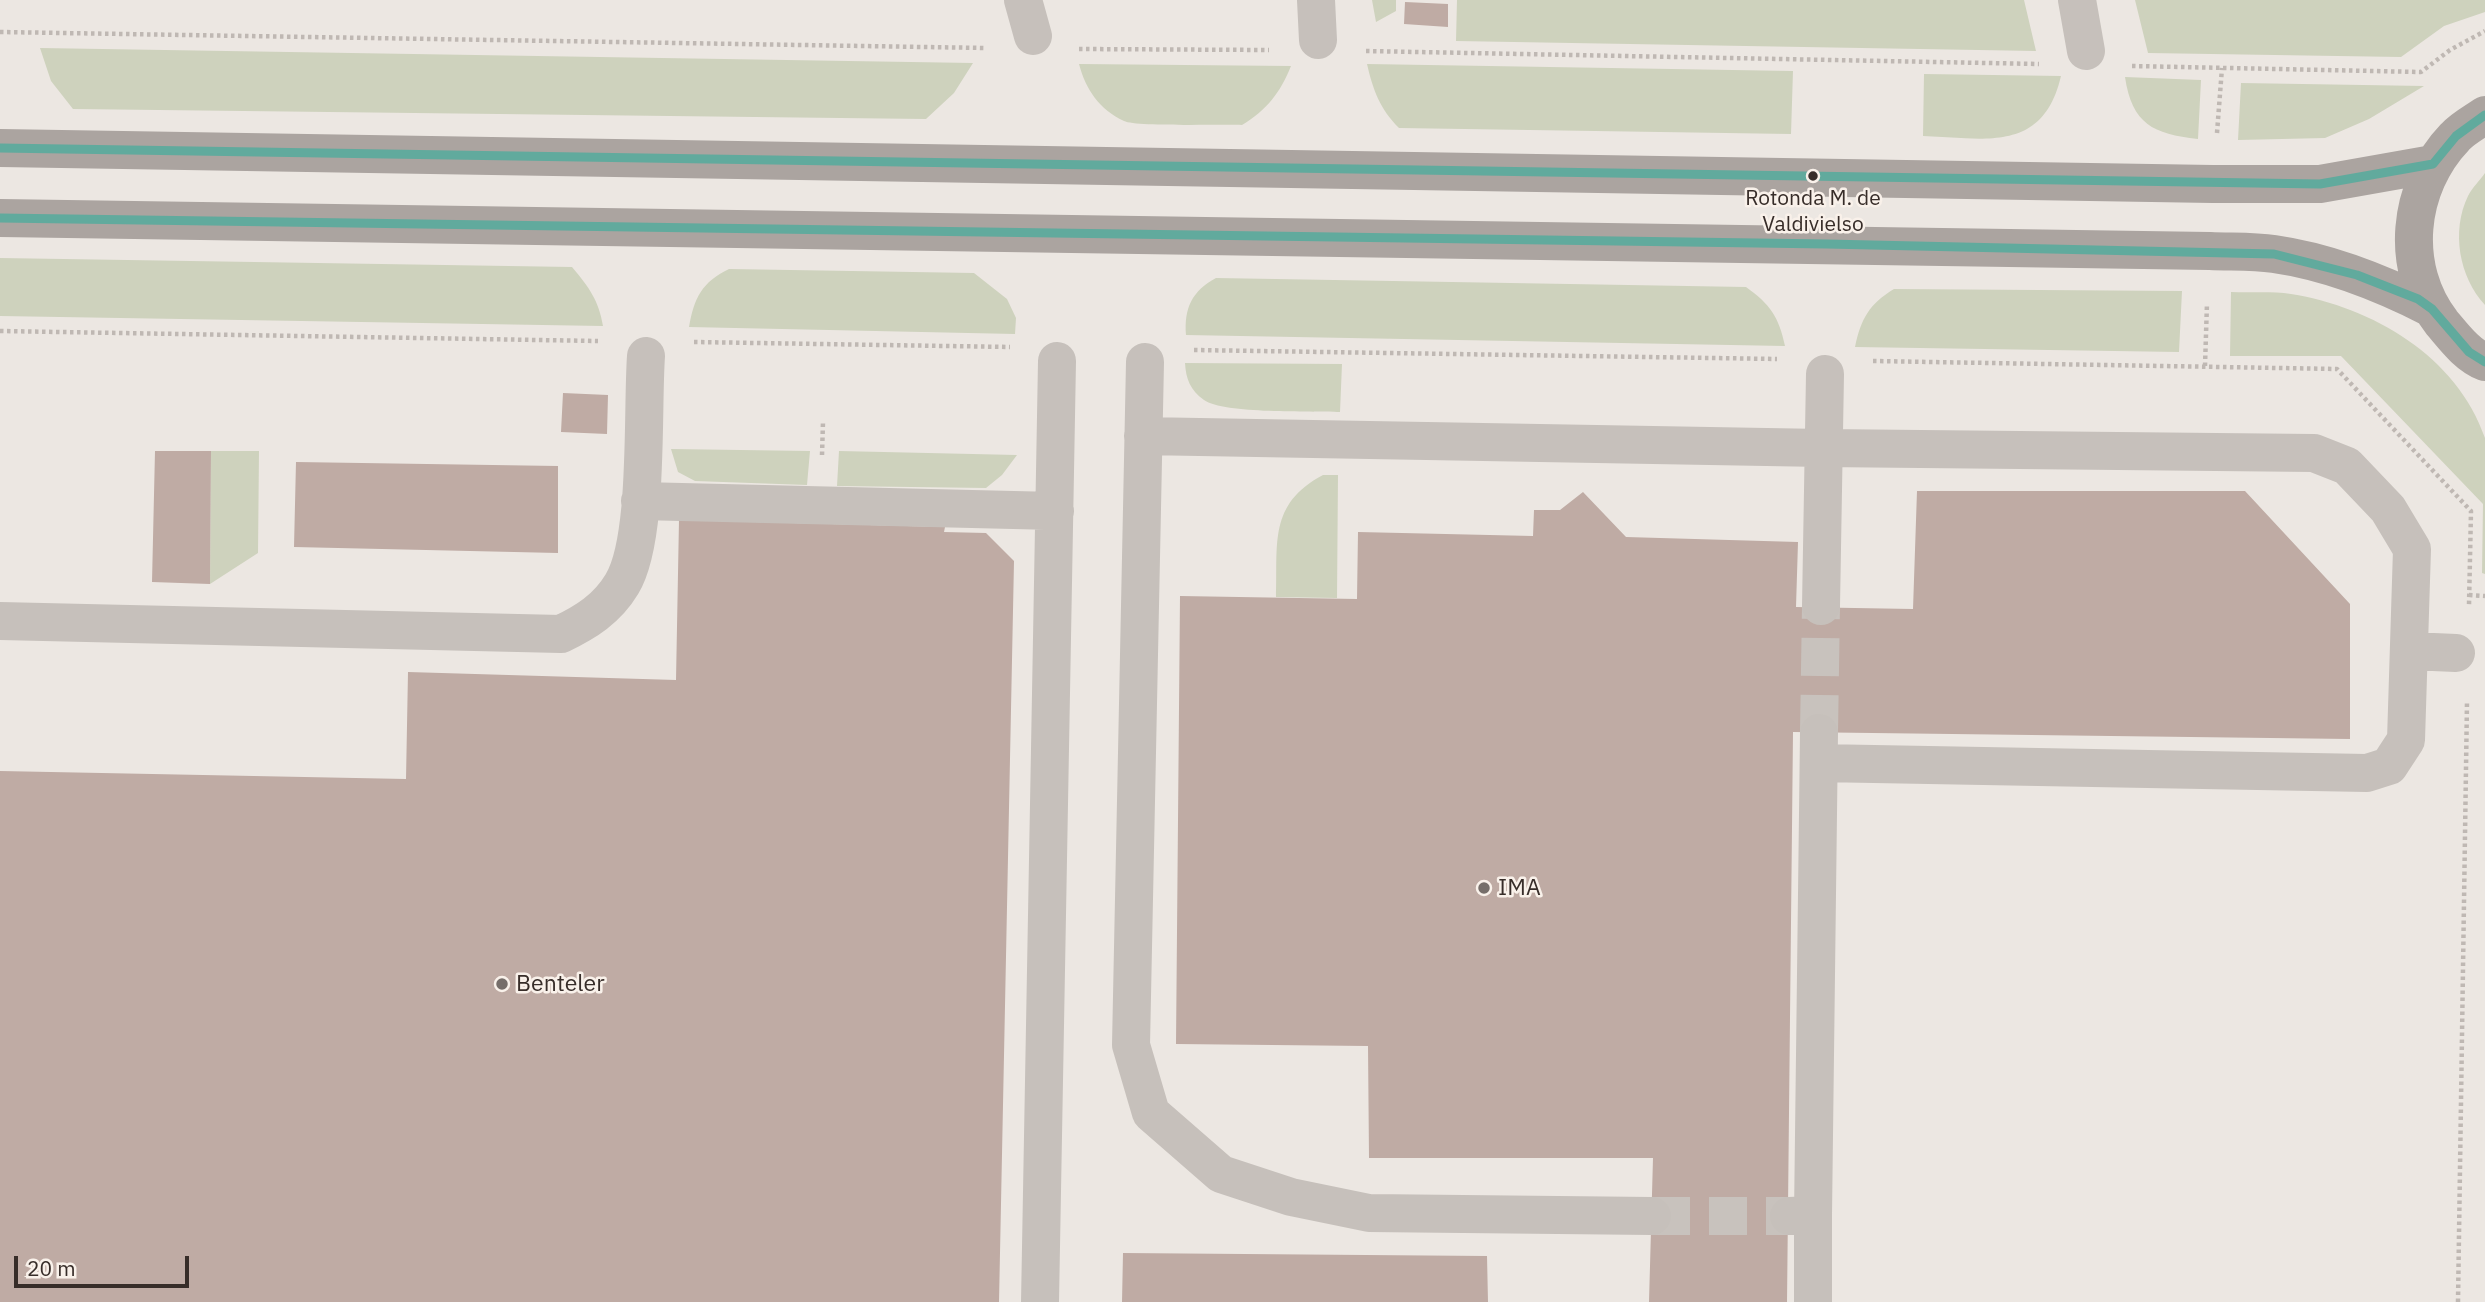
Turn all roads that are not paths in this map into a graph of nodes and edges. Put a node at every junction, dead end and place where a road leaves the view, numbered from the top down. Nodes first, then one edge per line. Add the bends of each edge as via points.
1 (1316, 0) edge
2 (2077, 0) edge
3 (1318, 40) dead end
4 (2087, 51) dead end
5 (2485, 115) edge
6 (0, 148) edge
7 (2433, 164) junction
8 (0, 218) edge
9 (2431, 308) junction
10 (646, 356) dead end
11 (1057, 361) dead end
12 (1145, 362) dead end
13 (2483, 365) edge
14 (1825, 374) dead end
15 (1143, 436) junction
16 (1823, 448) junction
17 (640, 501) junction
18 (1055, 511) junction
19 (1821, 606) tunnel mouth
20 (0, 621) edge
21 (2410, 651) junction
22 (2456, 653) dead end
23 (1652, 1216) tunnel mouth
24 (1040, 1302) edge
25 (1812, 1302) edge

1 - 3 lane
2 - 4 lane
5 - 7 main road via 2456,136
6 - 7 main road via 2213,184 2320,184
7 - 9 main road via 2422,188 2415,226 2415,263
8 - 9 main road via 2210,251 2274,254 2335,268 2385,285
9 - 13 main road
10 - 17 lane
11 - 18 lane
12 - 15 lane
14 - 16 lane
15 - 16 lane
15 - 23 lane via 1131,1045 1151,1113 1221,1174 1291,1197 1369,1213
16 - 19 lane
16 - 21 lane via 2314,453 2347,466 2388,509 2412,549
17 - 18 lane
17 - 20 lane via 634,551 622,584 591,620 561,634
18 - 24 lane
21 - 22 lane
21 - 25 lane via 2406,740 2389,766 2367,773 1819,748 1801,1215

